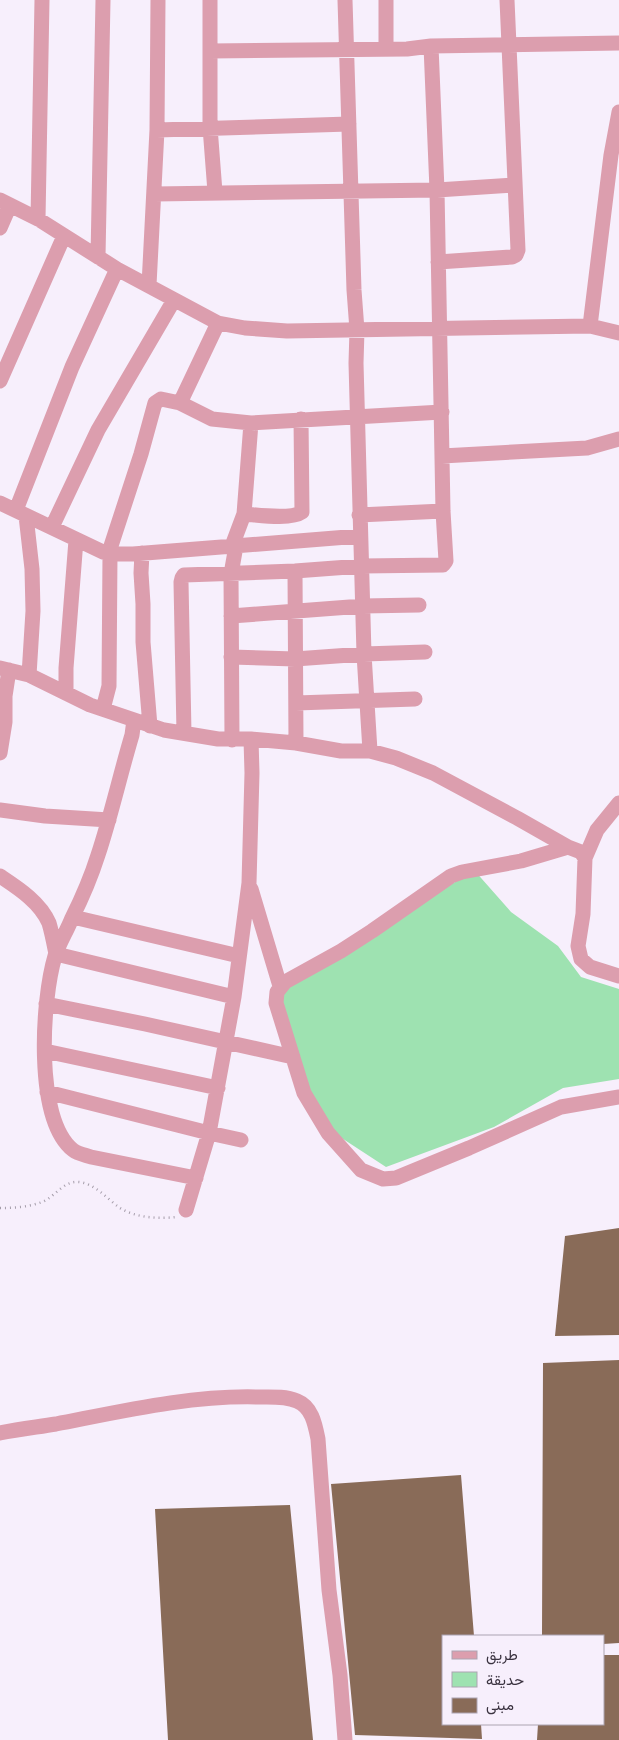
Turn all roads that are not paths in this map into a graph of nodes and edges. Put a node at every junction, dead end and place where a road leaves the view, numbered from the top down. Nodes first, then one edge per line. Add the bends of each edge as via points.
1 (42, 0) edge
2 (103, 0) edge
3 (158, 0) edge
4 (210, 0) edge
5 (345, 0) edge
6 (386, 0) edge
7 (507, 0) edge
8 (619, 43) edge
9 (508, 44) junction
10 (431, 46) junction
11 (346, 49) junction
12 (386, 49) junction
13 (210, 51) junction
14 (619, 112) edge
15 (349, 124) junction
16 (210, 127) junction
17 (157, 130) junction
18 (514, 185) junction
19 (437, 190) junction
20 (350, 191) junction
21 (215, 192) junction
22 (155, 194) junction
23 (5, 202) edge
24 (38, 219) junction
25 (0, 228) edge
26 (64, 236) junction
27 (98, 257) junction
28 (438, 262) junction
29 (116, 269) junction
30 (149, 286) junction
31 (174, 300) junction
32 (218, 322) junction
33 (590, 326) junction
34 (440, 329) junction
35 (357, 330) junction
36 (619, 333) edge
37 (0, 381) edge
38 (180, 403) junction
39 (442, 412) junction
40 (357, 418) junction
41 (302, 419) junction
42 (251, 423) junction
43 (619, 439) edge
44 (442, 456) junction
45 (0, 503) edge
46 (443, 511) junction
47 (21, 513) junction
48 (244, 514) junction
49 (359, 515) junction
50 (52, 526) junction
51 (360, 536) junction
52 (76, 540) junction
53 (234, 546) junction
54 (110, 553) junction
55 (142, 553) junction
56 (362, 566) junction
57 (295, 572) junction
58 (231, 574) junction
59 (418, 605) dead end
60 (363, 606) junction
61 (294, 612) junction
62 (231, 616) junction
63 (425, 652) dead end
64 (364, 654) junction
65 (231, 657) junction
66 (294, 658) junction
67 (4, 669) edge
68 (29, 674) junction
69 (66, 692) junction
70 (415, 699) dead end
71 (366, 702) junction
72 (296, 703) junction
73 (104, 709) junction
74 (134, 720) junction
75 (150, 726) junction
76 (184, 733) junction
77 (251, 739) junction
78 (232, 740) junction
79 (296, 743) junction
80 (370, 751) junction
81 (0, 753) edge
82 (619, 803) edge
83 (0, 810) edge
84 (109, 820) junction
85 (568, 846) junction
86 (585, 858) junction
87 (0, 876) edge
88 (249, 883) junction
89 (73, 917) junction
90 (56, 954) junction
91 (239, 956) junction
92 (619, 976) edge
93 (280, 986) junction
94 (234, 997) junction
95 (46, 1004) junction
96 (226, 1042) junction
97 (45, 1051) junction
98 (293, 1057) junction
99 (218, 1088) junction
100 (47, 1092) junction
101 (619, 1097) edge
102 (209, 1133) junction
103 (241, 1140) dead end
104 (196, 1178) junction
105 (186, 1210) road end
106 (0, 1433) edge
107 (345, 1740) edge

1 - 24 street
2 - 27 street
3 - 17 street
4 - 13 street
5 - 11 street
6 - 12 street
7 - 9 street
8 - 9 street
9 - 10 street
9 - 18 street
10 - 12 street
10 - 19 street
11 - 12 street
11 - 13 street
11 - 15 street
13 - 16 street
14 - 33 street
15 - 16 street
15 - 20 street
16 - 17 street
16 - 21 street
17 - 22 street
18 - 19 street
18 - 28 street via 516,255
19 - 20 street
19 - 28 street
20 - 21 street
20 - 35 street
21 - 22 street
22 - 30 street
23 - 24 street
23 - 25 street
24 - 26 street
26 - 27 street
26 - 37 street
27 - 29 street
28 - 34 street
29 - 30 street
29 - 47 street via 72,367
30 - 31 street
31 - 32 street
31 - 50 street via 98,430
32 - 35 street via 287,331
32 - 38 street
33 - 34 street
33 - 36 street
34 - 35 street
34 - 39 street
35 - 40 street
38 - 42 street via 212,419
38 - 54 street via 161,399 155,403
39 - 40 street
39 - 44 street
40 - 41 street
40 - 49 street
41 - 42 street
41 - 48 street via 302,512 282,516
42 - 48 street
43 - 44 street via 587,448
44 - 46 street
45 - 47 street
46 - 49 street
46 - 56 street via 446,561 443,564
47 - 50 street
47 - 68 street via 32,568
48 - 53 street
49 - 51 street
50 - 52 street
51 - 53 street
51 - 56 street
52 - 54 street
52 - 69 street
53 - 55 street
53 - 58 street
54 - 55 street
54 - 73 street via 109,686
55 - 75 street via 143,642
56 - 57 street
56 - 60 street
57 - 58 street
57 - 61 street
58 - 62 street
58 - 76 street via 184,575 182,578
59 - 60 street
60 - 61 street
60 - 64 street
61 - 62 street
61 - 66 street
62 - 65 street
63 - 64 street
64 - 66 street
64 - 71 street
65 - 66 street
65 - 78 street
66 - 72 street
67 - 68 street
67 - 81 street via 5,722
68 - 69 street
69 - 73 street
70 - 71 street
71 - 72 street
71 - 80 street
72 - 79 street
73 - 74 street
74 - 75 street
74 - 84 street
75 - 76 street
76 - 78 street
77 - 78 street
77 - 79 street
77 - 88 street
79 - 80 street via 341,751
80 - 85 street via 434,774
82 - 86 street via 597,830
83 - 84 street
84 - 89 street
85 - 86 street via 581,852
85 - 93 street via 541,856 452,876 372,932
86 - 92 street via 584,914 579,953 590,967
87 - 90 street via 30,898 44,914
88 - 91 street
88 - 93 street
89 - 90 street
89 - 91 street
90 - 94 street
90 - 95 street
91 - 94 street
93 - 98 street via 276,1003
94 - 96 street
95 - 96 street
95 - 97 street
96 - 98 street
96 - 99 street
97 - 99 street
97 - 100 street
98 - 101 street via 304,1093 328,1133 361,1170 383,1179 396,1178 555,1110
99 - 102 street
100 - 102 street
100 - 104 street via 59,1130 76,1152
102 - 103 street
102 - 104 street
104 - 105 street
106 - 107 street via 147,1406 213,1399 282,1398 296,1400 307,1408 318,1439 329,1590

